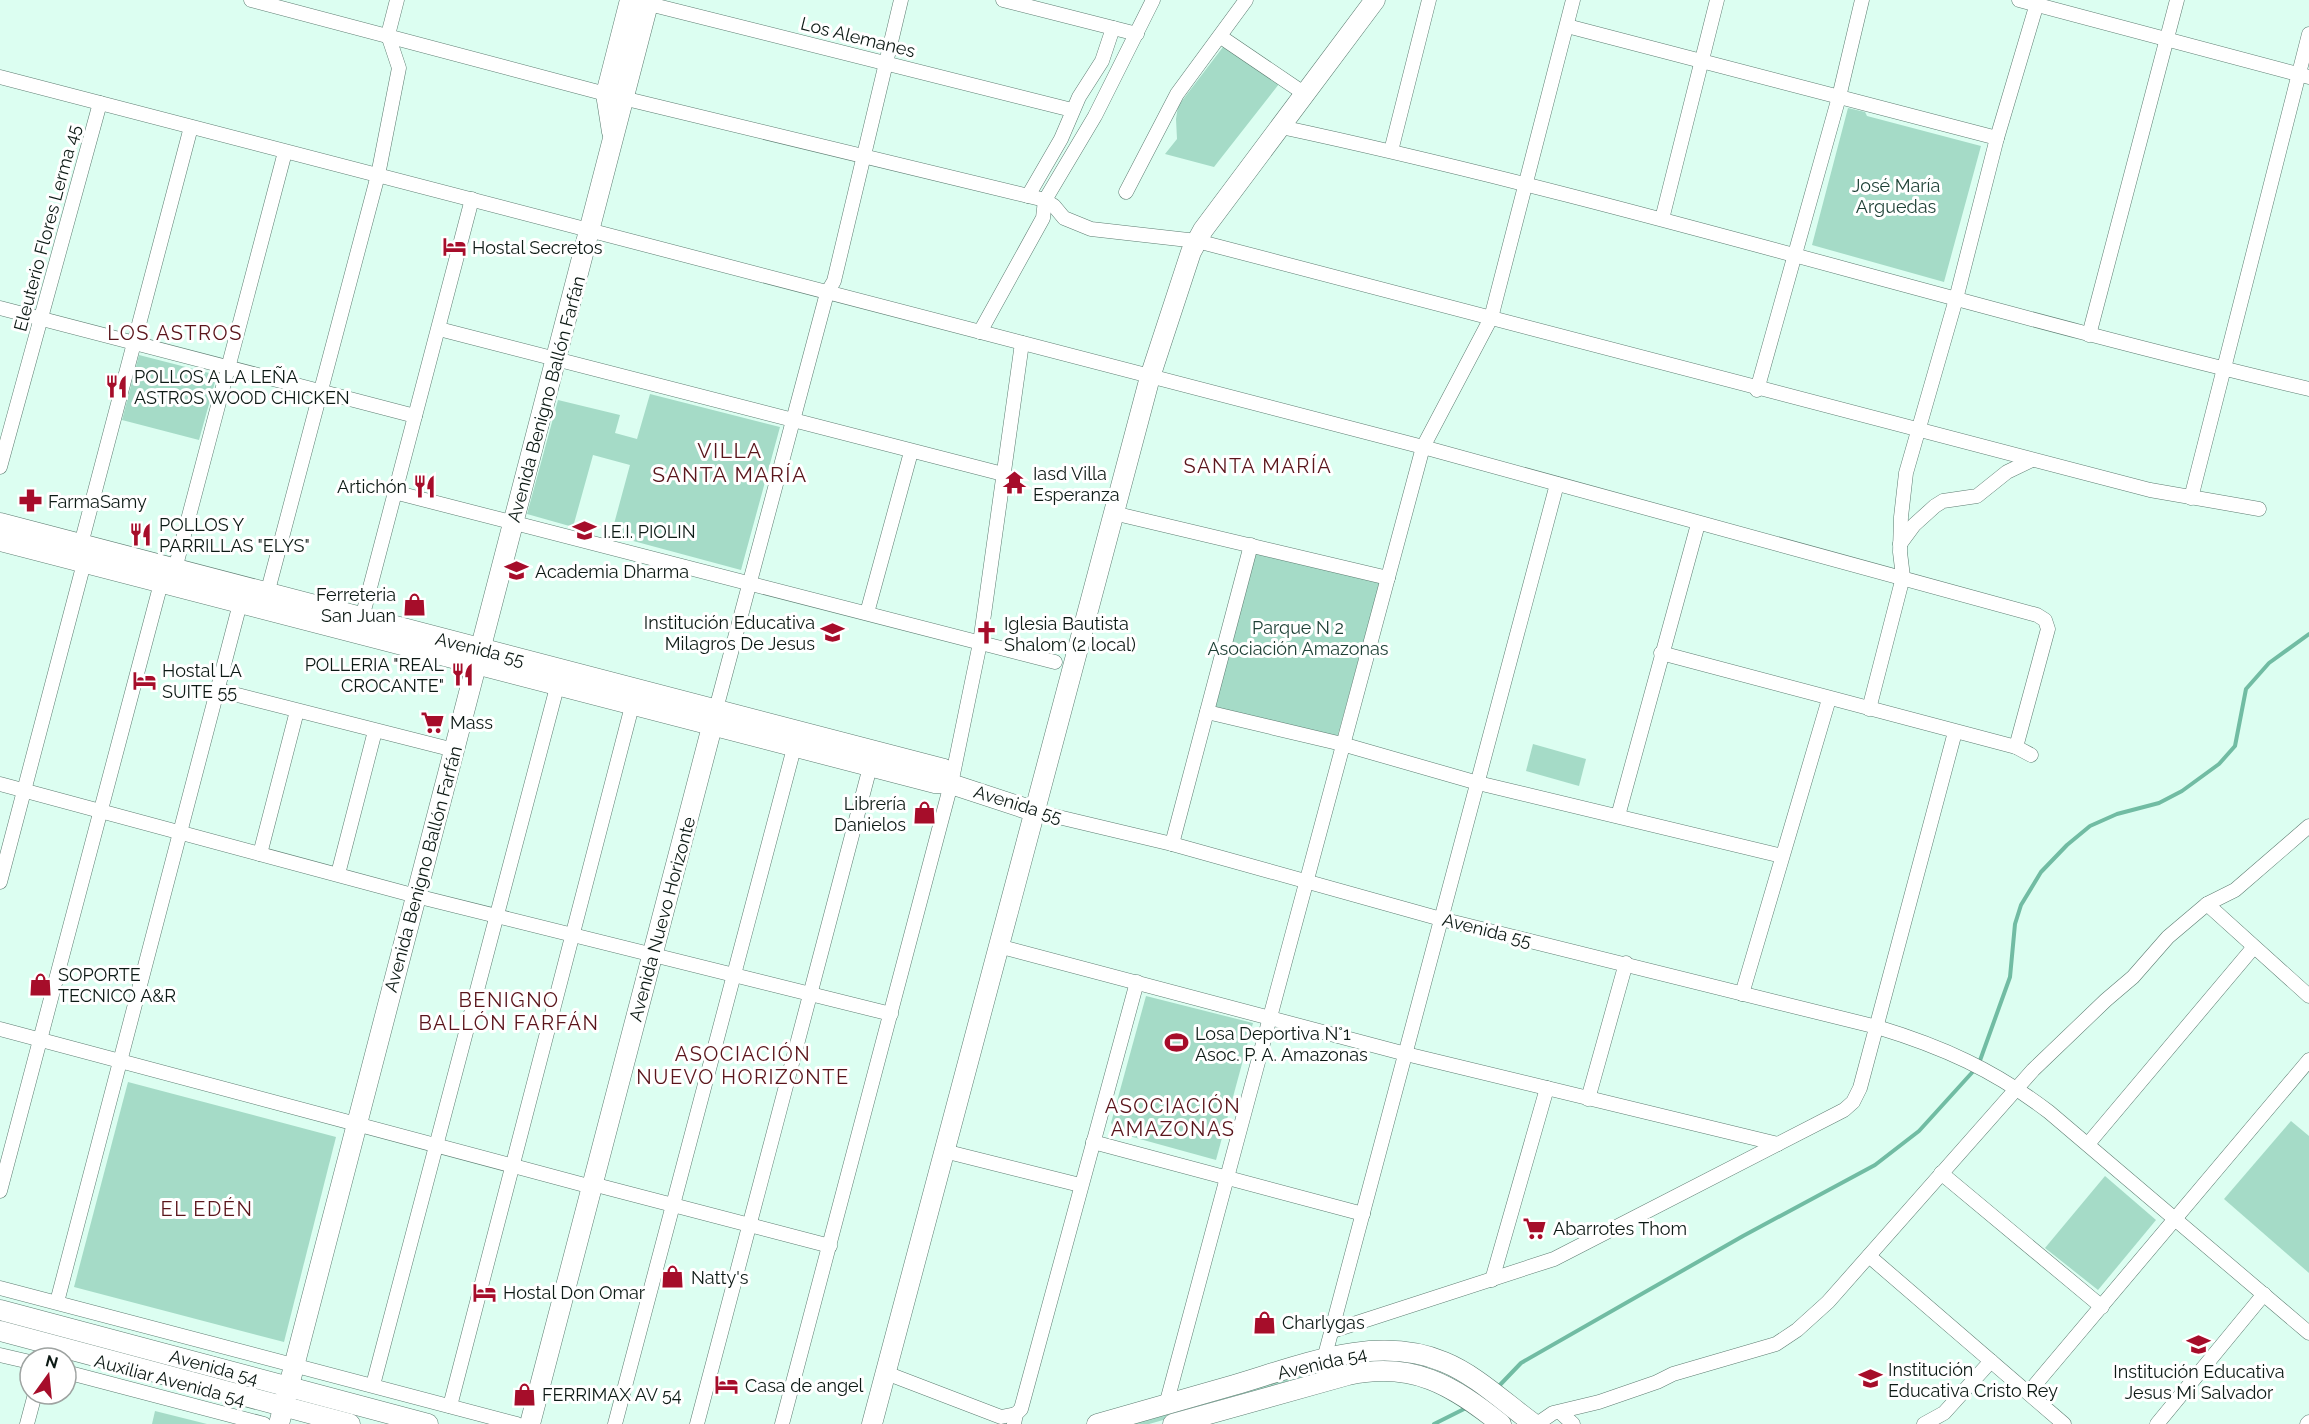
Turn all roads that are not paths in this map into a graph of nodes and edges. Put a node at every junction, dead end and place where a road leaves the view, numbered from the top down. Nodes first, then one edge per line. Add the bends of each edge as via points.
1 (251, 0) edge
2 (397, 0) edge
3 (901, 0) edge
4 (1003, 0) edge
5 (1246, 0) edge
6 (1375, 0) edge
7 (1429, 0) edge
8 (1573, 0) edge
9 (1717, 0) edge
10 (1862, 0) edge
11 (2019, 0) edge
12 (2176, 0) edge
13 (641, 1) edge
14 (1156, 1) edge
15 (2037, 3) edge
16 (1567, 26) junction
17 (1113, 28) junction
18 (1137, 34) junction
19 (2309, 34) edge
20 (388, 35) junction
21 (1221, 37) junction
22 (2168, 37) junction
23 (1702, 60) junction
24 (886, 63) junction
25 (2304, 75) edge
26 (0, 78) edge
27 (1305, 94) junction
28 (615, 96) junction
29 (1839, 97) junction
30 (100, 103) junction
31 (1072, 110) junction
32 (1281, 127) junction
33 (191, 128) junction
34 (1997, 138) junction
35 (1391, 151) junction
36 (285, 152) junction
37 (864, 158) junction
38 (378, 175) junction
39 (1527, 183) junction
40 (1126, 192) dead end
41 (1028, 196) junction
42 (472, 199) junction
43 (1045, 200) junction
44 (1662, 219) junction
45 (590, 230) junction
46 (1197, 241) junction
47 (1796, 255) junction
48 (827, 293) junction
49 (1956, 299) junction
50 (0, 308) edge
51 (1491, 318) junction
52 (40, 319) junction
53 (439, 329) junction
54 (980, 332) junction
55 (2089, 335) junction
56 (1022, 343) junction
57 (133, 344) junction
58 (556, 359) junction
59 (227, 367) junction
60 (2224, 370) junction
61 (1150, 377) junction
62 (2309, 389) edge
63 (1757, 390) junction
64 (321, 391) junction
65 (415, 417) junction
66 (792, 420) junction
67 (1917, 430) junction
68 (1423, 447) junction
69 (911, 452) junction
70 (2032, 460) junction
71 (0, 467) edge
72 (1004, 474) junction
73 (1557, 484) junction
74 (394, 492) junction
75 (2192, 498) junction
76 (2259, 509) dead end
77 (1113, 513) junction
78 (513, 522) junction
79 (1698, 524) junction
80 (2, 537) edge
81 (1900, 544) junction
82 (1251, 545) junction
83 (82, 554) junction
84 (168, 576) junction
85 (1388, 578) junction
86 (1903, 578) junction
87 (749, 584) junction
88 (267, 594) junction
89 (242, 596) junction
90 (867, 614) junction
91 (362, 618) junction
92 (980, 643) junction
93 (1661, 652) junction
94 (478, 658) junction
95 (1055, 662) dead end
96 (557, 687) junction
97 (218, 690) junction
98 (1829, 699) junction
99 (632, 706) junction
100 (1869, 709) junction
101 (297, 711) junction
102 (1207, 712) junction
103 (714, 718) junction
104 (375, 730) junction
105 (1955, 732) junction
106 (1342, 744) junction
107 (2016, 747) junction
108 (794, 748) junction
109 (454, 750) junction
110 (2031, 755) dead end
111 (870, 767) junction
112 (1478, 783) junction
113 (0, 784) edge
114 (951, 784) junction
115 (24, 790) junction
116 (101, 810) junction
117 (1033, 811) junction
118 (1618, 816) junction
119 (2304, 831) edge
120 (181, 835) junction
121 (1172, 844) junction
122 (2309, 845) edge
123 (260, 854) junction
124 (1782, 856) junction
125 (338, 874) junction
126 (1305, 881) junction
127 (0, 882) edge
128 (416, 896) junction
129 (2207, 904) junction
130 (496, 916) junction
131 (1441, 919) junction
132 (572, 935) junction
133 (998, 946) junction
134 (2253, 948) junction
135 (652, 955) junction
136 (1626, 963) junction
137 (733, 975) junction
138 (1137, 982) junction
139 (811, 994) junction
140 (1742, 994) junction
141 (2309, 996) edge
142 (891, 1014) junction
143 (1269, 1017) junction
144 (1877, 1027) junction
145 (0, 1029) edge
146 (40, 1040) junction
147 (1406, 1054) junction
148 (2309, 1060) edge
149 (121, 1062) junction
150 (1547, 1088) junction
151 (2018, 1088) junction
152 (1588, 1099) junction
153 (355, 1125) junction
154 (1093, 1142) junction
155 (1778, 1144) junction
156 (2088, 1144) junction
157 (437, 1145) junction
158 (944, 1151) junction
159 (511, 1165) junction
160 (1941, 1173) junction
161 (1227, 1178) junction
162 (1080, 1185) junction
163 (592, 1187) junction
164 (0, 1191) edge
165 (674, 1205) junction
166 (1363, 1214) junction
167 (2174, 1218) junction
168 (750, 1225) junction
169 (830, 1246) junction
170 (1869, 1256) junction
171 (1491, 1280) junction
172 (0, 1288) edge
173 (2264, 1294) junction
174 (57, 1302) junction
175 (2102, 1306) junction
176 (0, 1310) edge
177 (0, 1331) edge
178 (1332, 1331) junction
179 (2309, 1333) edge
180 (0, 1355) edge
181 (18, 1359) edge
182 (1324, 1359) junction
183 (1991, 1361) junction
184 (294, 1364) junction
185 (886, 1372) junction
186 (78, 1375) edge
187 (374, 1386) junction
188 (289, 1387) junction
189 (2029, 1392) junction
190 (1166, 1405) junction
191 (32, 1406) edge
192 (450, 1406) junction
193 (1560, 1412) junction
194 (281, 1415) edge
195 (1941, 1418) edge
196 (1015, 1419) edge
197 (2055, 1421) edge
198 (27, 1424) edge
199 (264, 1424) edge
200 (350, 1424) edge
201 (428, 1424) edge
202 (517, 1424) edge
203 (530, 1424) edge
204 (615, 1424) edge
205 (697, 1424) edge
206 (782, 1424) edge
207 (872, 1424) edge
208 (1097, 1424) edge
209 (1173, 1424) edge
210 (1501, 1424) edge
211 (1535, 1424) edge
212 (1573, 1424) edge
213 (1924, 1424) edge
214 (2157, 1424) edge

1 - 20 street
2 - 20 street
3 - 24 street
4 - 17 street
5 - 21 street
6 - 27 street
7 - 35 street
8 - 16 street
9 - 23 street
10 - 29 street
11 - 15 street
12 - 22 street
13 - 24 street, Los Alemanes
13 - 28 street, Avenida Benigno Ballón Farfán
14 - 18 street
15 - 22 street
15 - 34 street
16 - 23 street
16 - 39 street
17 - 18 street
17 - 31 street via 1102,61
18 - 43 street via 1095,116
19 - 25 street
20 - 28 street
20 - 38 street via 399,68
21 - 27 street
21 - 40 street via 1177,94
22 - 25 street
22 - 55 street
23 - 29 street
23 - 44 street
24 - 31 street, Los Alemanes
24 - 37 street
25 - 60 street
26 - 30 street
27 - 32 street
28 - 37 street
28 - 45 street, Avenida Benigno Ballón Farfán via 614,140
29 - 34 street
29 - 47 street
30 - 33 street
30 - 52 street, Eleuterio Flores Lerma 45
31 - 41 street via 1061,139
32 - 35 street
32 - 46 street
33 - 36 street
33 - 57 street
34 - 49 street
35 - 39 street
36 - 38 street
36 - 59 street
37 - 41 street
37 - 48 street via 834,281
38 - 42 street
38 - 64 street
39 - 44 street
39 - 51 street
41 - 43 street
42 - 45 street
42 - 53 street
43 - 46 street via 1064,218 1091,229
43 - 54 street via 1043,218
44 - 47 street
45 - 48 street
45 - 58 street, Avenida Benigno Ballón Farfán
46 - 51 street
46 - 61 street
47 - 49 street
47 - 63 street
48 - 54 street
48 - 66 street
49 - 55 street
49 - 67 street
50 - 52 street
51 - 63 street
51 - 68 street
52 - 57 street
52 - 71 street, Eleuterio Flores Lerma 45
53 - 58 street
53 - 65 street
54 - 56 street
55 - 60 street
56 - 61 street
56 - 72 street
57 - 59 street
57 - 83 street
58 - 66 street
58 - 78 street, Avenida Benigno Ballón Farfán
59 - 64 street
59 - 84 street
60 - 62 street
60 - 75 street
61 - 68 street
61 - 77 street
63 - 67 street
64 - 65 street
64 - 88 street
65 - 74 street
66 - 69 street
66 - 87 street
67 - 70 street
67 - 81 street via 1906,473
68 - 73 street
68 - 85 street
69 - 72 street
69 - 90 street
70 - 75 street
70 - 81 street via 2007,472 1977,496 1943,501 1935,506
72 - 92 street
73 - 79 street
73 - 112 street
74 - 78 street
74 - 91 street
75 - 76 street
77 - 82 street
77 - 117 street
78 - 87 street
78 - 94 street, Avenida Benigno Ballón Farfán
79 - 86 street
79 - 93 street
80 - 83 street, Avenida 55
81 - 86 street
82 - 85 street
82 - 102 street
83 - 84 street, Avenida 55
83 - 115 street
84 - 89 street, Avenida 55
84 - 116 street
85 - 106 street
86 - 100 street
86 - 107 street via 2045,620 2048,629
87 - 90 street
87 - 103 street
88 - 89 street, Avenida 55
88 - 91 street, Avenida 55
89 - 94 street, Avenida 55
89 - 97 street
90 - 92 street
91 - 94 street, Avenida 55
92 - 95 street
92 - 114 street
93 - 98 street
93 - 118 street
94 - 96 street, Avenida 55
94 - 103 street, Avenida 55
94 - 109 street, Avenida Benigno Ballón Farfán
96 - 99 street, Avenida 55
96 - 130 street
97 - 101 street
97 - 120 street
98 - 100 street
98 - 124 street
99 - 103 street, Avenida 55
99 - 132 street
100 - 105 street
101 - 104 street
101 - 123 street
102 - 106 street
102 - 121 street
103 - 108 street, Avenida 55
103 - 114 street, Avenida 55 via 944,769
103 - 135 street, Avenida Nuevo Horizonte
104 - 109 street
104 - 125 street
105 - 107 street
105 - 144 street
106 - 112 street
106 - 126 street
107 - 110 street
108 - 111 street, Avenida 55
108 - 137 street
109 - 128 street, Avenida Benigno Ballón Farfán
111 - 114 street, Avenida 55
111 - 139 street
112 - 118 street
112 - 131 street
113 - 115 street
114 - 117 street, Avenida 55
114 - 142 street
115 - 116 street
115 - 127 street
116 - 120 street
116 - 146 street
117 - 121 street, Avenida 55
117 - 133 street
118 - 124 street
119 - 122 street
119 - 129 street via 2235,890
120 - 123 street
120 - 149 street
121 - 126 street, Avenida 55
123 - 125 street
124 - 140 street
125 - 128 street
126 - 131 street, Avenida 55
126 - 143 street
128 - 130 street
128 - 153 street, Avenida Benigno Ballón Farfán
129 - 134 street
129 - 151 street via 2168,937 2133,977
130 - 132 street
130 - 157 street
131 - 136 street, Avenida 55
131 - 147 street
132 - 135 street
132 - 159 street
133 - 138 street
133 - 158 street
134 - 141 street
134 - 156 street
135 - 137 street
135 - 163 street, Avenida Nuevo Horizonte
136 - 140 street, Avenida 55
136 - 152 street
137 - 139 street
137 - 165 street
138 - 143 street
138 - 154 street
139 - 142 street
139 - 168 street
140 - 144 street, Avenida 55
142 - 169 street
143 - 147 street
143 - 161 street
144 - 151 street, Avenida 55 via 1941,1047
144 - 155 street via 1853,1102
145 - 146 street
146 - 149 street
146 - 164 street
147 - 150 street
147 - 166 street
148 - 167 street
149 - 153 street
149 - 174 street
150 - 152 street
150 - 171 street
151 - 156 street, Avenida 55
151 - 160 street
152 - 155 street
153 - 157 street
153 - 184 street, Avenida Benigno Ballón Farfán
154 - 161 street
154 - 162 street
155 - 171 street via 1554,1259
156 - 167 street, Avenida 55
157 - 159 street
157 - 187 street
158 - 162 street
158 - 185 street
159 - 163 street
159 - 192 street
160 - 170 street
160 - 175 street
161 - 166 street
161 - 190 street
162 - 196 street via 1022,1409
163 - 165 street
163 - 203 street, Avenida Nuevo Horizonte
165 - 168 street
165 - 204 street
166 - 178 street
167 - 173 street, Avenida 55
167 - 175 street
168 - 169 street
168 - 205 street
169 - 206 street
170 - 183 street
170 - 193 street via 1828,1302 1776,1344 1683,1370 1599,1402
171 - 178 street
172 - 174 street
173 - 179 street, Avenida 55
173 - 214 street
174 - 184 street
175 - 189 street
176 - 188 street, Avenida 54
177 - 194 street, Avenida 54
178 - 182 street
180 - 181 street
182 - 190 street, Avenida 54
182 - 211 street, Avenida 54 via 1372,1351 1442,1361
183 - 189 street
183 - 195 street
184 - 187 street
184 - 188 street, Avenida Benigno Ballón Farfán
185 - 196 street
185 - 207 street
186 - 199 street, Auxiliar Avenida 54
187 - 192 street
188 - 194 street, Avenida Benigno Ballón Farfán
188 - 201 street, Avenida 54
189 - 197 street
190 - 208 street, Avenida 54
191 - 198 street
192 - 202 street
193 - 211 street
193 - 212 street
194 - 200 street, Avenida 54
195 - 213 street
209 - 210 street, Avenida 54 via 1378,1370 1408,1372 1440,1382

